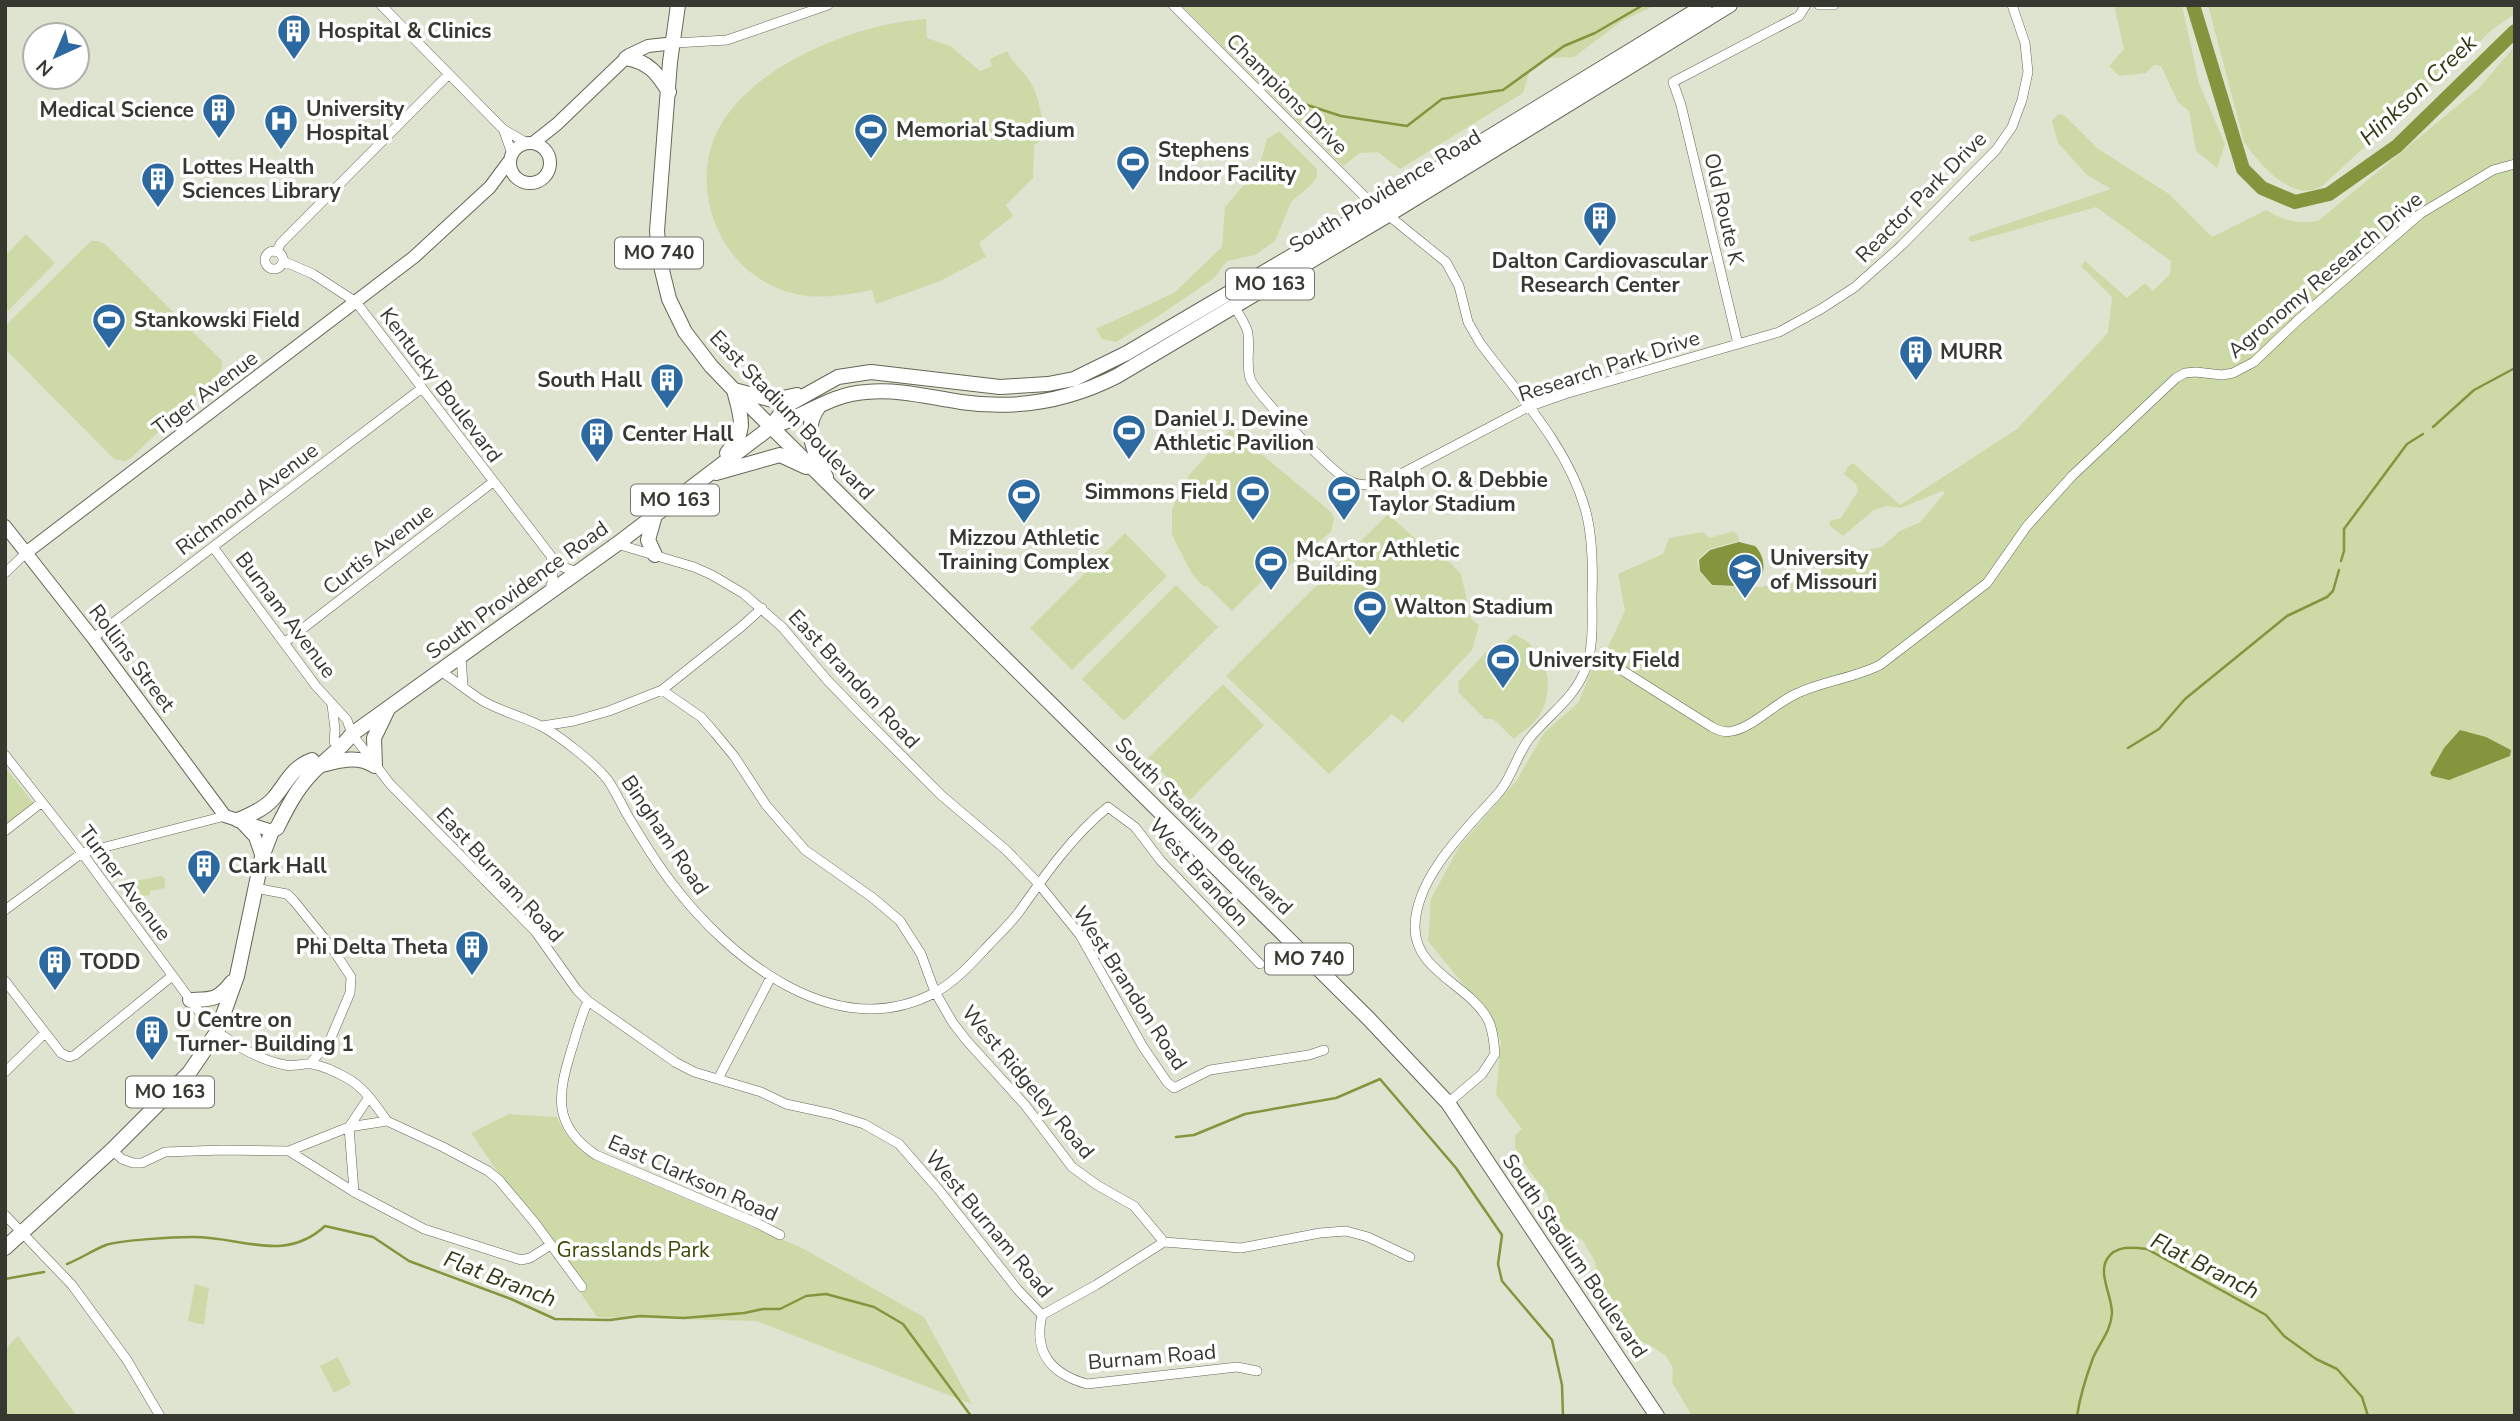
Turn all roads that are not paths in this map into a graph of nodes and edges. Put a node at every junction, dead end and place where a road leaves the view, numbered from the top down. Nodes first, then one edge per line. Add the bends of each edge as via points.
1 (381, 5) edge
2 (678, 5) edge
3 (828, 5) edge
4 (1173, 5) edge
5 (1705, 5) edge
6 (1730, 5) edge
7 (1806, 5) edge
8 (1819, 5) edge
9 (1834, 5) edge
10 (2012, 5) edge
11 (675, 43) junction
12 (625, 58) junction
13 (449, 74) junction
14 (669, 92) junction
15 (557, 124) junction
16 (503, 129) junction
17 (530, 143) junction
18 (548, 153) junction
19 (511, 157) junction
20 (2515, 164) edge
21 (517, 178) junction
22 (490, 187) junction
23 (1382, 211) junction
24 (276, 252) junction
25 (283, 261) junction
26 (356, 302) junction
27 (1234, 305) junction
28 (1738, 344) junction
29 (1000, 387) junction
30 (422, 388) junction
31 (734, 390) junction
32 (811, 391) junction
33 (928, 396) junction
34 (820, 405) junction
35 (1528, 407) junction
36 (771, 427) junction
37 (707, 475) junction
38 (493, 482) junction
39 (829, 484) junction
40 (655, 516) junction
41 (5, 526) edge
42 (617, 544) junction
43 (212, 547) junction
44 (27, 552) junction
45 (899, 553) joint
46 (655, 555) junction
47 (551, 556) junction
48 (577, 572) junction
49 (5, 573) edge
50 (549, 592) junction
51 (762, 608) junction
52 (93, 638) junction
53 (284, 643) junction
54 (461, 655) junction
55 (1588, 658) junction
56 (440, 671) junction
57 (463, 686) junction
58 (662, 690) junction
59 (332, 704) junction
60 (389, 707) junction
61 (542, 726) junction
62 (352, 734) junction
63 (334, 742) junction
64 (5, 755) edge
65 (317, 762) junction
66 (375, 766) junction
67 (42, 802) junction
68 (1108, 807) joint
69 (232, 818) junction
70 (5, 831) edge
71 (272, 831) junction
72 (82, 853) junction
73 (262, 857) junction
74 (1038, 883) junction
75 (255, 888) junction
76 (5, 910) edge
77 (1260, 964) dead end
78 (172, 976) junction
79 (237, 976) junction
80 (771, 977) junction
81 (5, 981) edge
82 (935, 992) junction
83 (190, 1000) junction
84 (588, 1001) junction
85 (217, 1032) junction
86 (45, 1033) junction
87 (1324, 1050) dead end
88 (310, 1064) junction
89 (5, 1072) edge
90 (718, 1079) junction
91 (369, 1097) junction
92 (1448, 1103) junction
93 (387, 1121) junction
94 (349, 1127) junction
95 (899, 1144) joint
96 (113, 1150) junction
97 (289, 1151) junction
98 (354, 1192) junction
99 (5, 1215) edge
100 (22, 1233) junction
101 (780, 1235) dead end
102 (1164, 1242) junction
103 (549, 1246) junction
104 (5, 1248) edge
105 (1410, 1257) dead end
106 (582, 1287) dead end
107 (1042, 1315) junction
108 (1053, 1368) joint
109 (1257, 1371) dead end
110 (160, 1416) edge
111 (1657, 1416) edge

1 - 13 street
2 - 11 main road, East Stadium Boulevard / MO 740
3 - 11 street via 727,40
4 - 23 street, Champions Drive
5 - 23 main road, South Providence Road / MO 163
6 - 23 main road, South Providence Road / MO 163
7 - 28 street, Old Route K via 1799,16 1672,82 1682,107
8 - 9 street
10 - 28 street, Reactor Park Drive via 2025,43 2028,72 2011,127 1996,150 1855,287 1779,331
11 - 12 street via 648,46
11 - 14 main road, East Stadium Boulevard / MO 740
12 - 14 main road via 650,67
12 - 15 street
13 - 16 street
13 - 24 street
14 - 31 main road, East Stadium Boulevard / MO 740 via 657,231 663,279 685,332
15 - 17 street
15 - 18 street
16 - 17 street
16 - 19 street
17 - 18 street
17 - 19 street via 521,145
18 - 21 street via 550,166 543,178 531,183
19 - 21 street
19 - 22 street, Tiger Avenue
20 - 55 street, Agronomy Research Drive via 2493,170 2420,214 2254,362 2233,373 2196,372 2176,378 2065,484 2027,526 1987,583 1880,665 1798,693 1741,728 1721,732 1609,662
21 - 22 street, Tiger Avenue
22 - 26 street, Tiger Avenue via 414,257
23 - 27 main road, South Providence Road / MO 163
23 - 29 main road, South Providence Road / MO 163 via 1074,379
23 - 35 street, Champions Drive via 1446,262 1459,286 1468,322
24 - 25 street
24 - 25 street via 267,254 266,265 276,269
25 - 26 street, Kentucky Boulevard
26 - 30 street, Kentucky Boulevard
26 - 44 street, Tiger Avenue
27 - 33 main road, South Providence Road / MO 163 via 1117,376 1063,398 1029,404 964,403
27 - 35 street, Research Park Drive via 1248,331 1251,381 1265,401 1327,464 1363,486 1380,485
28 - 35 street, Research Park Drive
29 - 32 main road, South Providence Road / MO 163 via 871,372 838,377
29 - 33 main road
30 - 38 street, Kentucky Boulevard
30 - 43 street, Richmond Avenue
31 - 32 main road via 773,400
31 - 36 main road, East Stadium Boulevard / MO 740
31 - 37 main road via 741,433
32 - 36 main road, South Providence Road / MO 163 via 786,406
33 - 34 main road, South Providence Road / MO 163 via 901,390 863,392
34 - 36 main road, South Providence Road / MO 163 via 793,421
34 - 39 main road via 811,418 810,435
35 - 55 street, Champions Drive via 1568,464 1587,514 1592,574
36 - 37 main road, South Providence Road / MO 163
36 - 39 main road, East Stadium Boulevard / MO 740
37 - 39 main road via 780,455 803,464
37 - 40 main road, South Providence Road / MO 163
38 - 47 street, Kentucky Boulevard
38 - 53 street, Curtis Avenue
39 - 45 main road, East Stadium Boulevard / MO 740
40 - 42 main road, South Providence Road / MO 163
40 - 46 main road via 649,540
41 - 44 street, Rollins Street
42 - 46 street, East Brandon Road
42 - 48 main road, South Providence Road / MO 163
43 - 52 street, Richmond Avenue
43 - 53 street, Burnam Avenue
44 - 49 street, Tiger Avenue
44 - 52 street, Rollins Street
45 - 92 main road, South Stadium Boulevard / MO 740
46 - 51 street, East Brandon Road via 712,575
47 - 48 street, Kentucky Boulevard via 560,566
47 - 50 street
48 - 50 main road, South Providence Road / MO 163
50 - 54 main road, South Providence Road / MO 163
51 - 58 street
51 - 74 street, East Brandon Road via 869,724
52 - 69 street, Rollins Street
53 - 59 street, Burnam Avenue
54 - 56 main road, South Providence Road / MO 163
54 - 57 street
55 - 92 street, Champions Drive via 1571,694 1528,740 1502,791 1457,838 1419,900 1418,947 1432,967 1469,996 1488,1019 1495,1054 1482,1074
56 - 57 street, Bingham Road
56 - 60 main road, South Providence Road / MO 163
57 - 61 street, Bingham Road via 507,714
58 - 61 street via 574,722
58 - 82 street, West Ridgeley Road via 701,717 805,850 900,921 921,954
59 - 62 street, Burnam Avenue via 347,720
59 - 63 street, Burnam Avenue
60 - 62 main road, South Providence Road / MO 163
60 - 66 main road via 374,738
61 - 80 street, Bingham Road via 607,779 649,850 693,909
62 - 63 main road, South Providence Road / MO 163
62 - 65 main road, South Providence Road / MO 163 via 344,745
62 - 66 street, East Burnam Road
63 - 65 main road, South Providence Road / MO 163
64 - 67 street, Turner Avenue
65 - 66 main road via 359,759
65 - 69 main road via 299,765 271,802 252,814
65 - 71 main road, South Providence Road / MO 163
66 - 84 street, East Burnam Road via 535,931
67 - 70 street
67 - 72 street, Turner Avenue
68 - 74 street, Bingham Road
68 - 77 street, West Brandon via 1135,827 1161,861
69 - 71 street
69 - 72 street
69 - 73 street, Rollins Street via 255,837
71 - 73 main road, South Providence Road / MO 163
72 - 76 street
72 - 78 street, Turner Avenue
73 - 75 main road, South Providence Road / MO 163
74 - 82 street, Bingham Road via 1018,914 973,963
74 - 87 street, West Brandon Road via 1080,935 1143,1047 1174,1088 1209,1070
75 - 79 main road, South Providence Road / MO 163
75 - 88 street via 287,894 351,977 350,993 330,1040
78 - 83 street, Turner Avenue
78 - 86 street via 75,1055 61,1053
79 - 83 main road via 211,1001
79 - 85 main road, South Providence Road / MO 163
80 - 82 street, Bingham Road via 812,999 862,1009 897,1006
80 - 90 street
81 - 86 street
82 - 102 street, West Ridgeley Road via 953,1023 1073,1167 1134,1206
83 - 85 street, Turner Avenue
84 - 90 street, East Burnam Road via 675,1062
84 - 101 street, East Clarkson Road via 560,1094 565,1124 574,1137 596,1155
85 - 88 street via 274,1062
85 - 96 main road, South Providence Road / MO 163 via 189,1073
86 - 89 street
88 - 91 street via 347,1078
90 - 95 street, East Burnam Road via 786,1104 864,1124
91 - 93 street
91 - 94 street
92 - 111 main road, South Stadium Boulevard / MO 740
93 - 94 street
93 - 103 street via 494,1175
94 - 97 street
94 - 98 street
95 - 107 street, West Burnam Road
96 - 97 street via 133,1163 165,1152
96 - 100 main road, South Providence Road / MO 163
97 - 98 street
98 - 103 street via 424,1229 512,1258 530,1258
99 - 100 street
100 - 104 main road, South Providence Road / MO 163
100 - 110 street via 72,1285 127,1360
102 - 105 street via 1241,1248 1346,1231
102 - 107 street
103 - 106 street
107 - 108 street, West Burnam Road via 1040,1343
108 - 109 street, Burnam Road via 1087,1384 1237,1367

